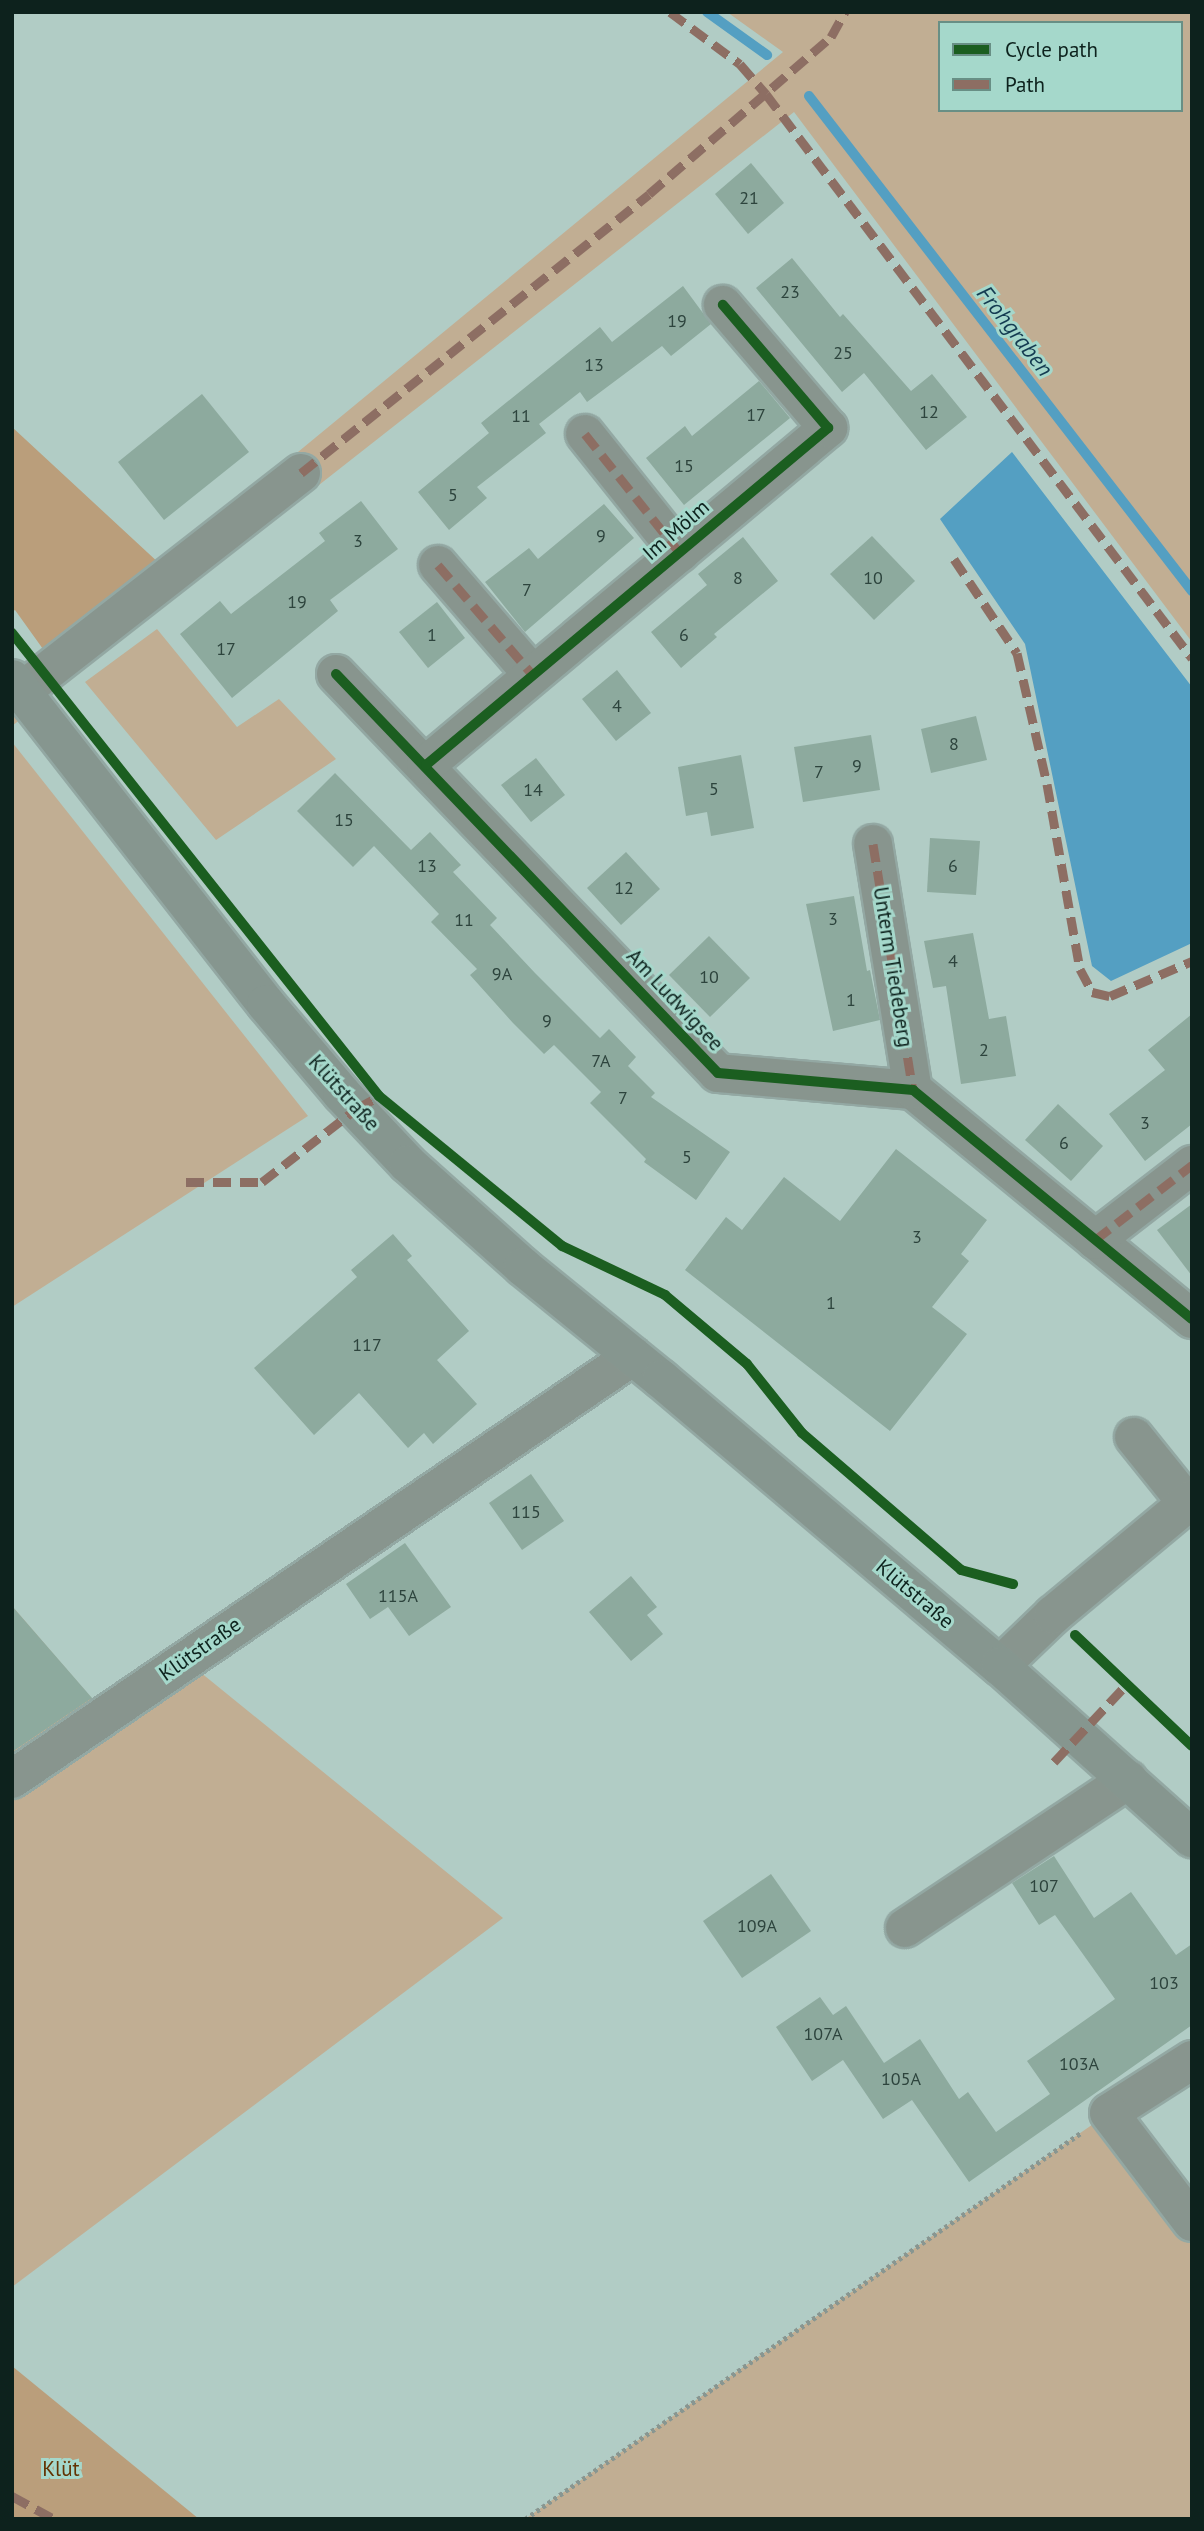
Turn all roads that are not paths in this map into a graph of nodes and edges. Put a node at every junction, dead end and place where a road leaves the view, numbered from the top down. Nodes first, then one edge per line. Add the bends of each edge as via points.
1 (723, 305) dead end
2 (585, 434) dead end
3 (301, 473) dead end
4 (680, 553) junction
5 (438, 565) dead end
6 (336, 674) dead end
7 (533, 675) junction
8 (17, 685) edge
9 (426, 765) junction
10 (873, 844) dead end
11 (913, 1090) junction
12 (1192, 1165) edge
13 (1095, 1240) junction
14 (1192, 1320) edge
15 (633, 1356) junction
16 (1134, 1437) dead end
17 (1189, 1501) edge
18 (1000, 1666) junction
19 (12, 1779) edge
20 (1128, 1780) junction
21 (1192, 1838) edge
22 (905, 1928) dead end
23 (1192, 2060) edge
24 (1192, 2222) edge

1 - 4 street, Im Mölm via 828,428
2 - 4 street, Im Mölm
3 - 8 street
4 - 7 street, Im Mölm
5 - 7 street
6 - 9 street, Am Ludwigsee
7 - 9 street, Im Mölm
8 - 15 main road, Klütstraße via 266,1004 342,1094 408,1164 523,1267
9 - 11 street, Am Ludwigsee via 718,1073
10 - 11 street, Unterm Tiedeberg
11 - 13 street
12 - 13 street
13 - 14 street
15 - 18 main road, Klütstraße
15 - 19 street, Klütstraße
16 - 17 street
17 - 18 street via 1053,1615
18 - 20 main road, Klütstraße
20 - 21 main road, Klütstraße
20 - 22 street
23 - 24 street via 1109,2113

